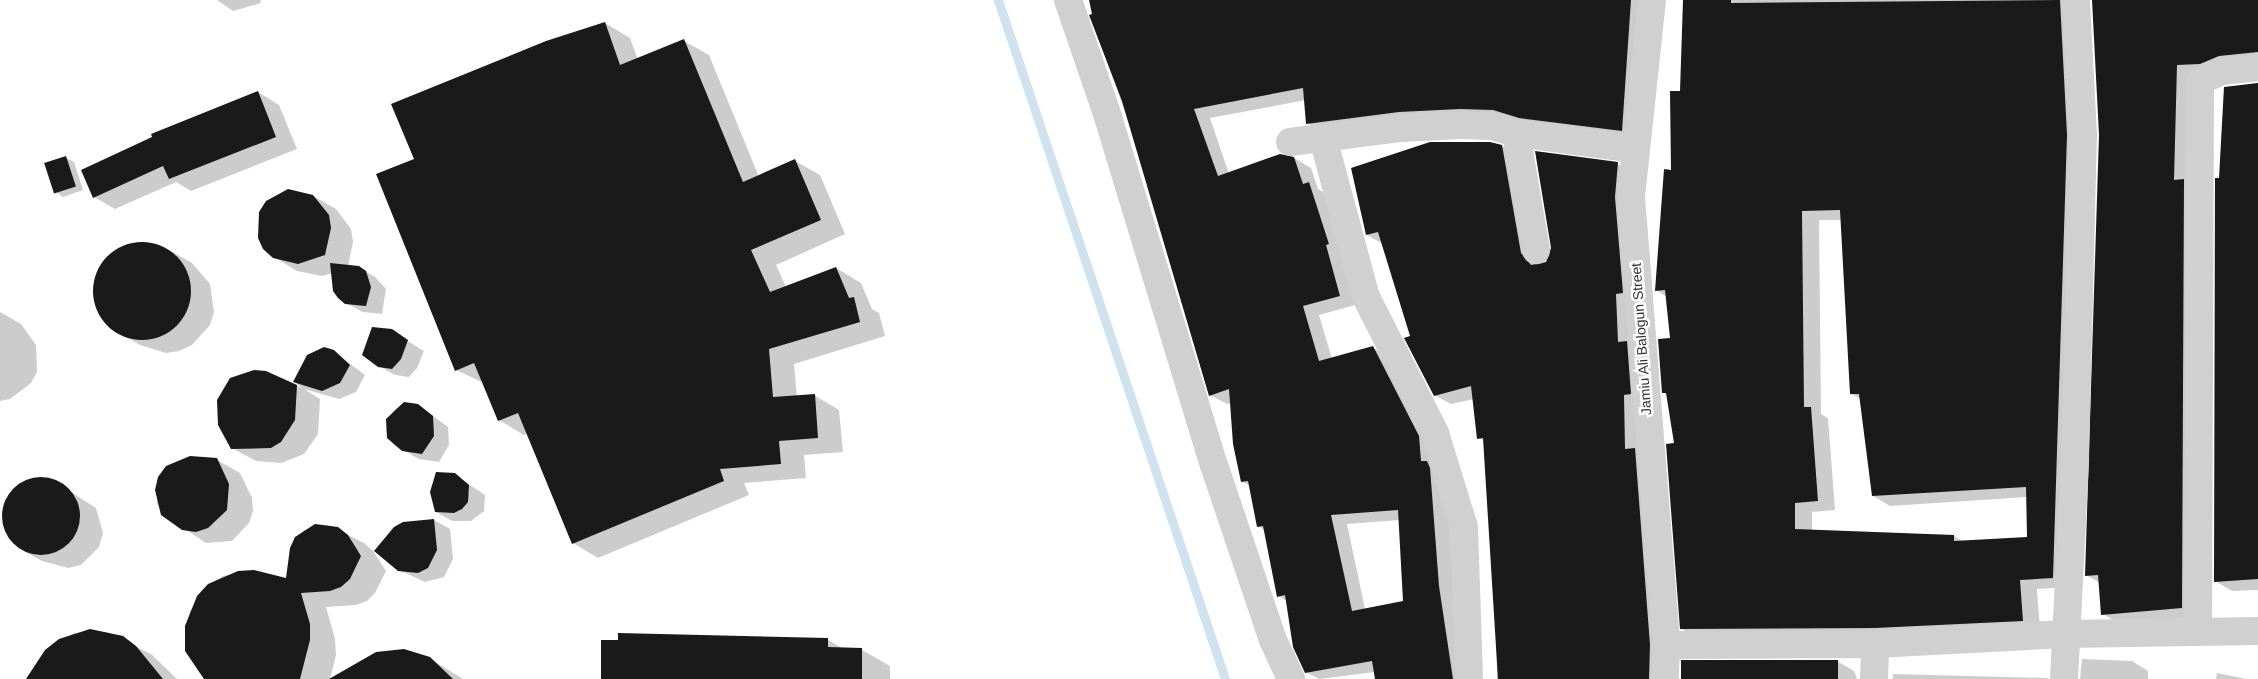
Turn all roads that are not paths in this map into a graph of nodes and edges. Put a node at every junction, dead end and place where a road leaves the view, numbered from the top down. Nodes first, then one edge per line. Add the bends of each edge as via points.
1 (1068, 0) edge
2 (1652, 0) edge
3 (2076, 0) edge
4 (2258, 67) edge
5 (1516, 133) junction
6 (1323, 138) junction
7 (1290, 142) dead end
8 (1636, 149) junction
9 (1536, 250) dead end
10 (2256, 629) edge
11 (2198, 631) junction
12 (2066, 634) junction
13 (1875, 644) junction
14 (1666, 645) junction
15 (1291, 679) edge
16 (1469, 679) edge
17 (1666, 679) edge
18 (1874, 679) edge
19 (2064, 679) edge

1 - 15 street via 1108,117 1214,465 1273,640
2 - 8 street, Jamiu Ali Balogun Street
3 - 12 street via 2083,135 2075,459
4 - 11 street via 2221,71 2200,81
5 - 6 street via 1492,126 1460,125 1401,128
5 - 8 street
5 - 9 street
6 - 7 street
6 - 16 street via 1366,297 1435,433 1464,527
8 - 14 street, Jamiu Ali Balogun Street via 1631,196
10 - 11 street
11 - 12 street
12 - 13 street
12 - 19 street
13 - 14 street
13 - 18 street
14 - 17 street, Jamiu Ali Balogun Street

